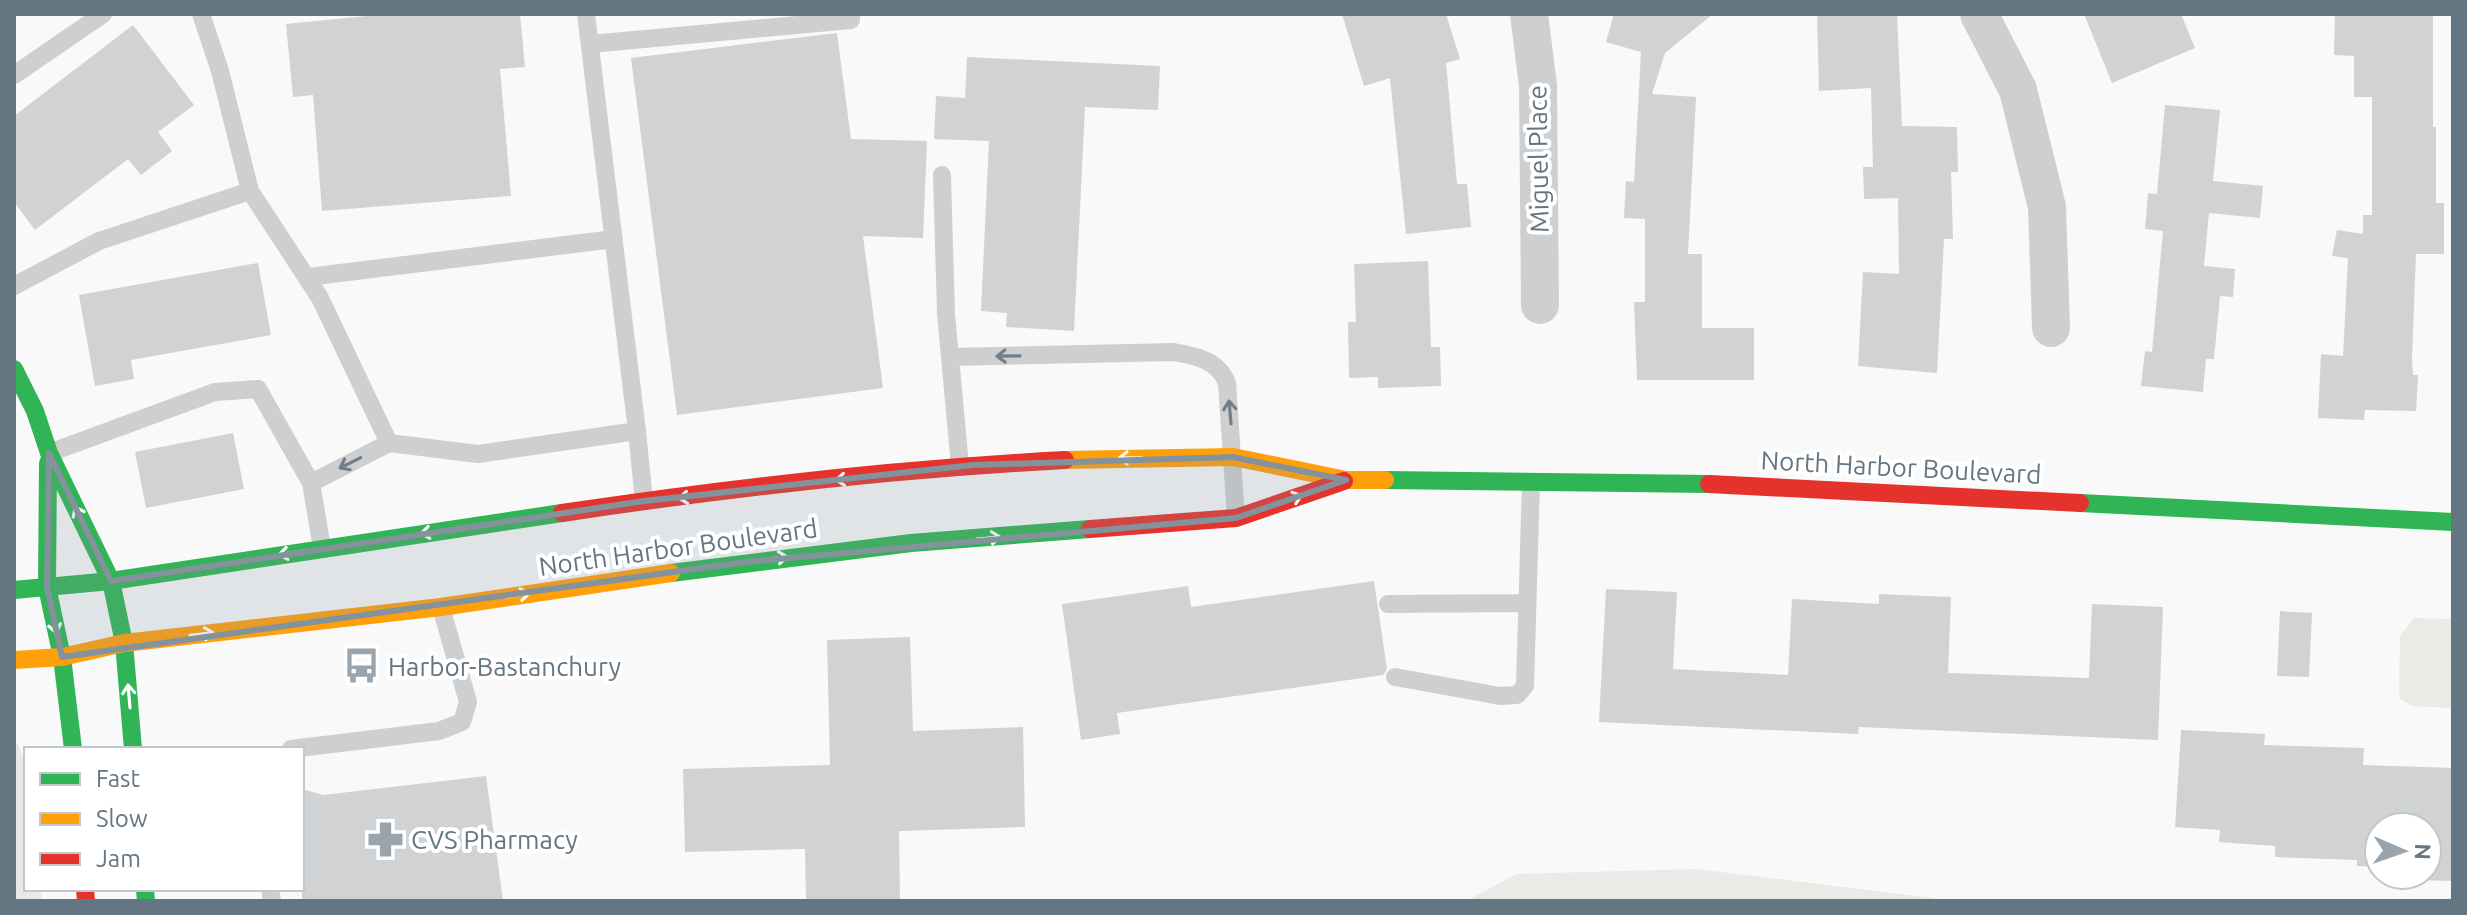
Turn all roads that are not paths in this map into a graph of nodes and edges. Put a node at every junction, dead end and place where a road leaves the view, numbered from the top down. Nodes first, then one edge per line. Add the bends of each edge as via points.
1 (103, 14) edge
2 (201, 14) edge
3 (586, 14) edge
4 (851, 14) edge
5 (1529, 14) edge
6 (1979, 14) edge
7 (590, 44) junction
8 (14, 75) edge
9 (942, 175) dead end
10 (250, 191) junction
11 (614, 239) junction
12 (308, 277) junction
13 (14, 286) edge
14 (1540, 305) dead end
15 (2051, 328) dead end
16 (950, 357) junction
17 (14, 369) edge
18 (18, 388) edge
19 (637, 431) junction
20 (389, 443) junction
21 (49, 453) junction
22 (1233, 457) junction
23 (960, 467) junction
24 (1346, 480) junction
25 (1531, 482) junction
26 (311, 483) junction
27 (644, 501) junction
28 (1236, 518) junction
29 (2453, 522) edge
30 (322, 548) junction
31 (111, 581) junction
32 (47, 587) junction
33 (14, 590) edge
34 (1527, 603) junction
35 (1388, 604) dead end
36 (441, 607) junction
37 (124, 643) junction
38 (62, 657) junction
39 (14, 660) edge
40 (1395, 677) dead end
41 (73, 747) edge
42 (133, 747) edge
43 (304, 747) edge

1 - 8 lane
2 - 10 lane
3 - 7 lane
4 - 7 lane via 851,20
5 - 14 street, Miguel Place via 1538,86
6 - 15 street via 2018,90 2047,207
7 - 11 lane
9 - 16 lane
10 - 12 lane
10 - 13 lane via 99,241
11 - 12 lane
11 - 19 lane
12 - 20 lane
22 -> 16 lane via 1227,383 1207,360 1174,352
16 - 23 lane
17 - 18 main road
18 - 21 main road via 35,411
19 - 20 lane via 478,454
19 - 27 lane
20 -> 26 lane
21 - 26 lane via 215,392 258,389
31 -> 21 main road
21 - 32 main road
22 -> 23 main road, North Harbor Boulevard via 1096,458
22 - 24 main road, North Harbor Boulevard
22 - 28 lane
23 -> 27 main road, North Harbor Boulevard
24 - 25 main road, North Harbor Boulevard
28 -> 24 main road, North Harbor Boulevard
25 - 29 main road, North Harbor Boulevard via 1717,484
25 - 34 lane
26 - 30 lane
27 -> 30 main road, North Harbor Boulevard
36 -> 28 main road, North Harbor Boulevard via 911,543
30 -> 31 main road, North Harbor Boulevard
31 - 32 main road, North Harbor Boulevard
31 - 37 main road
32 - 33 main road, North Harbor Boulevard
32 -> 38 main road
34 - 35 lane
34 - 40 lane via 1525,686 1517,695
37 -> 36 main road, North Harbor Boulevard
36 - 43 lane via 468,702 462,722 439,731
37 - 38 main road, North Harbor Boulevard
42 -> 37 main road
38 - 39 main road, North Harbor Boulevard
38 - 41 main road

